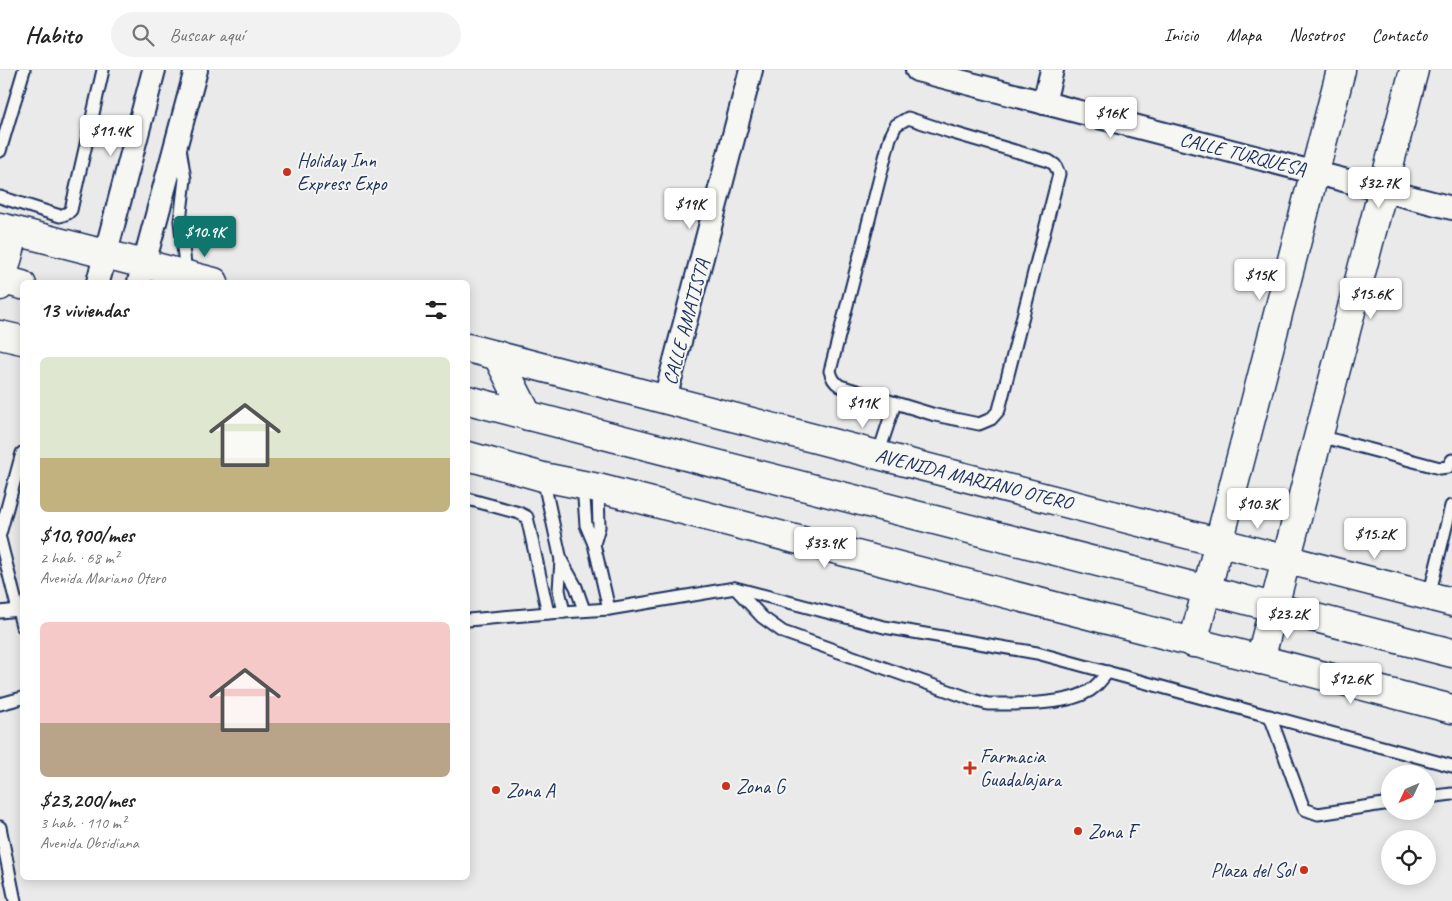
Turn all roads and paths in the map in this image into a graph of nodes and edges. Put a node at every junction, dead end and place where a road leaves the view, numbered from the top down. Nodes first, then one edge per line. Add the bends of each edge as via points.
1 (24, 70) edge
2 (103, 70) edge
3 (154, 70) edge
4 (196, 70) edge
5 (751, 70) edge
6 (917, 70) edge
7 (1052, 70) edge
8 (1341, 70) edge
9 (1414, 70) edge
10 (1044, 103) junction
11 (178, 136) junction
12 (0, 151) edge
13 (1315, 172) junction
14 (1382, 190) junction
15 (0, 197) edge
16 (1452, 208) edge
17 (8, 229) edge
18 (105, 254) junction
19 (142, 274) edge
20 (186, 275) junction
21 (98, 280) edge
22 (206, 280) edge
23 (6, 282) edge
24 (0, 334) edge
25 (20, 339) edge
26 (470, 348) edge
27 (496, 355) junction
28 (665, 399) junction
29 (470, 401) edge
30 (895, 403) junction
31 (528, 416) junction
32 (1319, 436) junction
33 (878, 455) junction
34 (470, 457) edge
35 (20, 460) edge
36 (1452, 460) edge
37 (543, 477) junction
38 (590, 487) junction
39 (470, 500) edge
40 (1451, 506) edge
41 (0, 534) edge
42 (0, 539) edge
43 (1220, 542) junction
44 (594, 544) junction
45 (1286, 559) junction
46 (561, 560) junction
47 (5, 576) edge
48 (735, 588) junction
49 (1207, 591) junction
50 (1440, 599) edge
51 (609, 609) junction
52 (1274, 609) junction
53 (18, 610) junction
54 (584, 610) junction
55 (0, 612) edge
56 (564, 612) junction
57 (548, 613) junction
58 (20, 618) edge
59 (470, 620) edge
60 (1193, 643) junction
61 (1452, 654) edge
62 (1260, 660) junction
63 (1108, 672) junction
64 (20, 699) edge
65 (0, 704) edge
66 (1452, 710) edge
67 (1270, 716) junction
68 (1452, 766) edge
69 (1452, 794) edge
70 (1436, 796) edge
71 (1381, 804) edge
72 (0, 828) edge
73 (15, 901) edge

1 - 12 lane
2 - 15 lane via 71,210 60,216
3 - 18 street
4 - 11 street
5 - 28 street, CALLE AMATISTA
6 - 10 street, CALLE TURQUESA
7 - 10 street
8 - 13 main road
9 - 14 main road
10 - 13 street, CALLE TURQUESA
11 - 19 street
11 - 20 lane via 185,179 180,220
13 - 14 street, CALLE TURQUESA
13 - 43 main road
14 - 16 street, CALLE TURQUESA
14 - 32 main road
17 - 18 main road
17 - 23 main road
18 - 19 main road
18 - 21 street
19 - 20 main road
20 - 22 main road
24 - 25 main road
26 - 27 main road, AVENIDA MARIANO OTERO
27 - 28 main road, AVENIDA MARIANO OTERO
27 - 31 main road
28 - 33 main road, AVENIDA MARIANO OTERO
29 - 31 main road
30 - 30 lane via 979,424 991,419 999,410 1059,174 1053,163 908,118 896,125 830,371 840,386
30 - 33 lane
31 - 49 main road
32 - 36 lane via 1440,468 1448,467
32 - 45 main road
33 - 43 main road, AVENIDA MARIANO OTERO
34 - 37 main road
35 - 41 lane
37 - 38 main road
37 - 46 lane
38 - 44 lane via 599,528
38 - 44 lane via 586,525
38 - 60 main road
39 - 57 lane via 526,517
40 - 50 lane
42 - 47 lane
43 - 45 main road, AVENIDA MARIANO OTERO
43 - 49 main road
44 - 51 lane
45 - 50 main road, AVENIDA MARIANO OTERO
45 - 52 main road
46 - 54 lane
46 - 56 lane via 559,590
47 - 53 lane
48 - 51 lane
48 - 63 lane via 884,628 1038,653
48 - 63 lane via 762,617 783,632 988,704 1066,700 1086,693
49 - 52 main road
49 - 60 main road
51 - 54 lane
52 - 61 main road
52 - 62 main road
53 - 55 lane
53 - 58 lane
54 - 56 lane
56 - 57 lane
57 - 59 lane
60 - 62 main road
62 - 66 main road
63 - 67 lane
64 - 65 lane
67 - 68 lane
67 - 71 lane via 1304,809 1318,814
69 - 70 lane
72 - 73 lane

